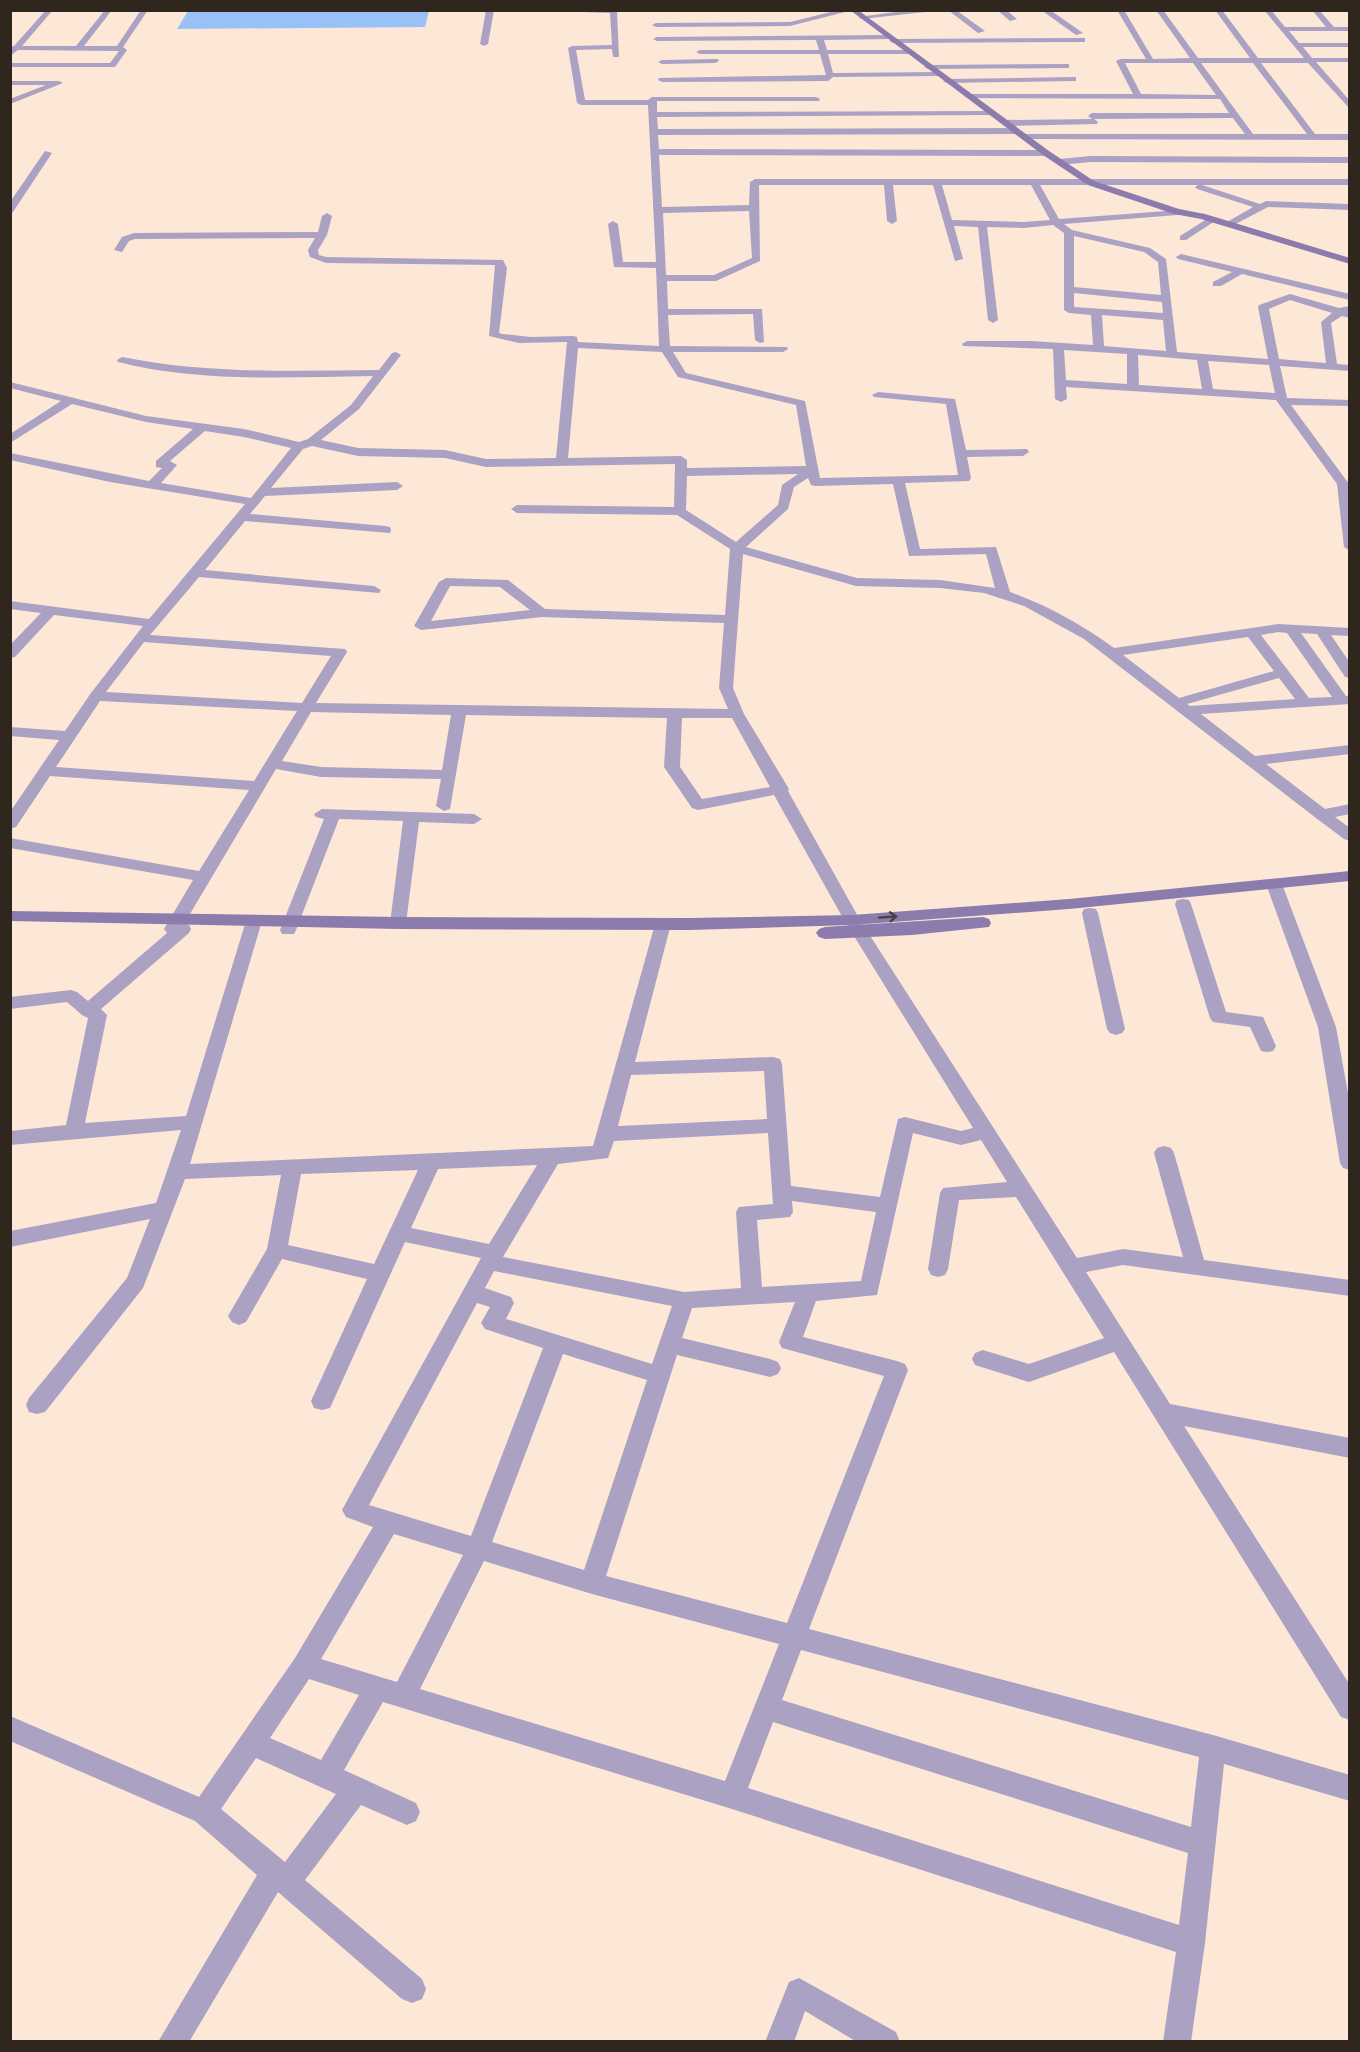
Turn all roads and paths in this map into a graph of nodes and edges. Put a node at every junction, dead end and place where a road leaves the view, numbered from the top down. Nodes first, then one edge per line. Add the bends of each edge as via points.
1 (50, 10) edge
2 (109, 10) edge
3 (145, 10) edge
4 (490, 10) edge
5 (528, 10) edge
6 (682, 10) edge
7 (751, 10) edge
8 (851, 10) edge
9 (940, 10) edge
10 (951, 10) edge
11 (1000, 10) edge
12 (1044, 10) edge
13 (1120, 10) edge
14 (1160, 10) edge
15 (1218, 10) edge
16 (1267, 10) edge
17 (1315, 10) edge
18 (900, 12) edge
19 (862, 17) junction
20 (1013, 20) dead end
21 (656, 25) dead end
22 (1283, 29) junction
23 (1332, 29) junction
24 (1350, 29) edge
25 (981, 31) dead end
26 (852, 38) junction
27 (657, 39) dead end
28 (820, 39) junction
29 (890, 39) junction
30 (484, 44) dead end
31 (1296, 45) junction
32 (1350, 45) edge
33 (14, 48) edge
34 (79, 48) junction
35 (119, 48) junction
36 (907, 51) junction
37 (918, 51) dead end
38 (700, 52) dead end
39 (857, 52) junction
40 (10, 55) edge
41 (824, 58) junction
42 (1308, 59) junction
43 (1255, 60) junction
44 (1350, 60) edge
45 (1151, 61) junction
46 (1194, 61) junction
47 (662, 62) dead end
48 (836, 63) dead end
49 (911, 63) dead end
50 (10, 65) edge
51 (79, 65) junction
52 (112, 65) junction
53 (925, 65) junction
54 (74, 73) dead end
55 (106, 73) dead end
56 (937, 74) junction
57 (830, 75) junction
58 (812, 79) junction
59 (662, 80) dead end
60 (948, 81) junction
61 (10, 83) edge
62 (1332, 87) junction
63 (1350, 87) edge
64 (1083, 96) junction
65 (1138, 96) junction
66 (1222, 97) junction
67 (969, 100) junction
68 (816, 101) junction
69 (10, 102) edge
70 (652, 102) junction
71 (828, 102) dead end
72 (1350, 106) edge
73 (991, 113) junction
74 (820, 114) junction
75 (895, 114) junction
76 (654, 115) junction
77 (1236, 115) junction
78 (1093, 119) junction
79 (1005, 123) junction
80 (654, 132) junction
81 (822, 133) junction
82 (900, 133) junction
83 (1020, 134) junction
84 (1101, 136) junction
85 (1251, 137) junction
86 (1313, 137) junction
87 (1349, 138) edge
88 (655, 152) junction
89 (48, 153) dead end
90 (825, 153) junction
91 (905, 153) junction
92 (997, 153) junction
93 (1046, 153) junction
94 (1350, 160) edge
95 (1059, 162) junction
96 (1002, 163) dead end
97 (908, 164) dead end
98 (940, 171) junction
99 (1006, 173) dead end
100 (1186, 182) junction
101 (1350, 182) edge
102 (888, 183) junction
103 (1011, 183) junction
104 (1091, 183) junction
105 (1035, 184) junction
106 (1261, 207) junction
107 (1350, 207) edge
108 (754, 208) junction
109 (10, 210) edge
110 (658, 210) junction
111 (1177, 212) junction
112 (327, 216) dead end
113 (1213, 219) junction
114 (892, 221) dead end
115 (948, 223) junction
116 (1056, 223) junction
117 (613, 224) dead end
118 (982, 224) junction
119 (1230, 224) junction
120 (1069, 232) junction
121 (322, 234) junction
122 (1183, 238) dead end
123 (119, 250) dead end
124 (1181, 257) dead end
125 (958, 259) dead end
126 (1348, 260) edge
127 (661, 265) junction
128 (1241, 271) junction
129 (662, 278) junction
130 (1217, 284) dead end
131 (1071, 290) junction
132 (1350, 297) edge
133 (1166, 299) junction
134 (1346, 311) edge
135 (663, 312) junction
136 (1096, 312) junction
137 (1168, 317) junction
138 (993, 320) dead end
139 (760, 340) dead end
140 (966, 344) dead end
141 (574, 345) junction
142 (1058, 346) junction
143 (664, 349) junction
144 (783, 349) dead end
145 (1099, 349) junction
146 (1132, 352) junction
147 (396, 355) dead end
148 (1172, 355) junction
149 (1202, 357) junction
150 (122, 360) dead end
151 (1274, 362) junction
152 (1332, 367) junction
153 (1350, 368) edge
154 (382, 373) junction
155 (1060, 382) junction
156 (10, 386) edge
157 (1133, 387) junction
158 (1208, 392) junction
159 (878, 395) dead end
160 (1061, 399) dead end
161 (1281, 399) junction
162 (69, 401) junction
163 (1350, 403) edge
164 (203, 427) junction
165 (10, 440) edge
166 (305, 444) junction
167 (1023, 452) dead end
168 (960, 454) junction
169 (10, 456) edge
170 (562, 462) junction
171 (813, 470) junction
172 (681, 472) junction
173 (898, 480) junction
174 (152, 485) junction
175 (398, 486) dead end
176 (258, 497) junction
177 (517, 509) dead end
178 (680, 511) junction
179 (241, 517) junction
180 (385, 530) dead end
181 (1350, 547) edge
182 (737, 548) junction
183 (196, 573) junction
184 (374, 590) dead end
185 (1004, 595) junction
186 (10, 605) edge
187 (51, 610) junction
188 (542, 613) junction
189 (732, 619) junction
190 (152, 623) junction
191 (1291, 629) junction
192 (1321, 630) junction
193 (1252, 632) junction
194 (1350, 632) edge
195 (140, 638) junction
196 (1111, 653) junction
197 (10, 654) edge
198 (1282, 673) junction
199 (1350, 674) edge
200 (96, 696) junction
201 (1346, 700) edge
202 (1305, 703) junction
203 (306, 707) junction
204 (1182, 707) junction
205 (459, 711) junction
206 (675, 713) junction
207 (737, 714) junction
208 (10, 731) edge
209 (70, 736) junction
210 (1350, 749) edge
211 (1252, 761) junction
212 (272, 764) junction
213 (46, 771) junction
214 (449, 775) junction
215 (258, 786) junction
216 (781, 789) junction
217 (444, 806) dead end
218 (1350, 808) edge
219 (1322, 815) junction
220 (412, 817) junction
221 (474, 819) dead end
222 (10, 824) edge
223 (1350, 836) edge
224 (10, 843) edge
225 (1350, 876) edge
226 (203, 877) junction
227 (1350, 888) edge
228 (1276, 890) junction
229 (1183, 904) junction
230 (1090, 913) junction
231 (10, 916) edge
232 (398, 923) junction
233 (252, 925) junction
234 (177, 926) junction
235 (290, 926) junction
236 (856, 926) junction
237 (10, 927) edge
238 (662, 929) junction
239 (10, 1003) edge
240 (88, 1011) junction
241 (1116, 1029) dead end
242 (1268, 1046) dead end
243 (624, 1069) junction
244 (193, 1122) junction
245 (777, 1126) junction
246 (74, 1131) junction
247 (986, 1131) junction
248 (606, 1134) junction
249 (10, 1138) edge
250 (1164, 1153) dead end
251 (552, 1157) junction
252 (431, 1162) junction
253 (1350, 1163) edge
254 (292, 1168) junction
255 (178, 1172) junction
256 (1022, 1189) junction
257 (781, 1192) junction
258 (888, 1206) junction
259 (164, 1209) junction
260 (399, 1233) junction
261 (10, 1239) edge
262 (277, 1250) junction
263 (492, 1258) junction
264 (1196, 1267) junction
265 (1071, 1268) junction
266 (938, 1269) dead end
267 (380, 1274) junction
268 (1350, 1288) edge
269 (809, 1292) junction
270 (473, 1293) junction
271 (752, 1295) junction
272 (684, 1300) junction
273 (239, 1316) dead end
274 (1118, 1342) junction
275 (556, 1343) junction
276 (669, 1344) junction
277 (983, 1359) dead end
278 (770, 1368) dead end
279 (659, 1375) junction
280 (322, 1401) dead end
281 (37, 1405) dead end
282 (1162, 1412) junction
283 (1350, 1448) edge
284 (388, 1522) junction
285 (478, 1549) junction
286 (592, 1583) junction
287 (795, 1635) junction
288 (304, 1666) junction
289 (377, 1688) junction
290 (403, 1695) junction
291 (766, 1707) junction
292 (1350, 1708) edge
293 (10, 1728) edge
294 (251, 1742) junction
295 (1213, 1748) junction
296 (326, 1776) junction
297 (1350, 1788) edge
298 (356, 1789) junction
299 (732, 1796) junction
300 (204, 1812) junction
301 (407, 1812) dead end
302 (1202, 1844) junction
303 (281, 1876) junction
304 (1191, 1943) junction
305 (412, 1989) dead end
306 (172, 2042) edge
307 (779, 2042) edge
308 (886, 2042) edge
309 (1177, 2042) edge

1 - 33 street
2 - 34 street
3 - 35 street
4 - 30 street
5 - 70 street via 613,10 616,52 572,48 581,103
6 - 7 street
8 - 19 main road
8 - 21 street via 790,24
9 - 18 street
10 - 25 street
11 - 20 street
12 - 29 street via 1081,37
13 - 45 street
14 - 46 street
15 - 43 street
16 - 22 street
17 - 23 street
18 - 19 street
19 - 29 main road
22 - 23 street
22 - 31 street
23 - 24 street
26 - 28 street
26 - 29 street
26 - 39 street
27 - 28 street
28 - 41 street
29 - 36 main road
31 - 32 street
31 - 42 street
33 - 34 street
33 - 40 street
34 - 35 street
35 - 52 street via 123,50
36 - 37 street
36 - 39 street
36 - 53 main road
38 - 41 street
39 - 41 street
41 - 47 street
41 - 48 street
41 - 57 street
42 - 43 street
42 - 44 street
42 - 62 street
43 - 46 street
43 - 86 street
45 - 46 street
45 - 65 street via 1119,61
46 - 66 street
49 - 53 street
50 - 51 street
51 - 52 street
51 - 54 street
52 - 55 street
53 - 56 main road
53 - 60 street via 1064,63 1075,82
56 - 57 street
56 - 60 main road
57 - 58 street via 828,79
58 - 59 street
58 - 68 street
60 - 67 main road
61 - 69 street via 64,82
62 - 63 street
62 - 72 street
64 - 65 street
64 - 67 street
64 - 78 street
65 - 66 street
66 - 77 street
67 - 73 main road
68 - 70 street
68 - 71 street
68 - 74 street
70 - 76 street
73 - 75 street
73 - 79 main road
74 - 75 street
74 - 76 street
74 - 81 street
75 - 82 street
76 - 80 street
77 - 78 street
77 - 85 street
78 - 79 street
78 - 84 street
79 - 83 main road
80 - 81 street
80 - 88 street
81 - 82 street
81 - 90 street
82 - 83 street
82 - 91 street
83 - 84 street
83 - 93 main road
84 - 85 street
85 - 86 street
86 - 87 street
88 - 90 street
88 - 110 street
89 - 109 street via 25,181
90 - 91 street
91 - 97 street
91 - 98 street
92 - 93 street
92 - 96 street
92 - 98 street
93 - 95 main road
94 - 95 street
95 - 104 main road
98 - 102 street
98 - 103 street
98 - 115 street
99 - 103 street
100 - 101 street
100 - 104 street
100 - 106 street
102 - 108 street via 755,182
102 - 114 street
103 - 105 street
104 - 105 street
104 - 111 main road
105 - 116 street
106 - 107 street
106 - 119 street
108 - 110 street
108 - 129 street via 757,259 716,278
110 - 127 street
111 - 113 main road
111 - 116 street
112 - 121 street
113 - 119 main road
113 - 122 street
115 - 118 street
115 - 125 street
116 - 118 street
116 - 120 street
117 - 127 street via 618,265
118 - 138 street
119 - 126 main road
120 - 131 street
120 - 133 street via 1147,250 1163,261
121 - 123 street via 134,236 125,239
121 - 141 street via 313,250 318,258 499,262 502,268 493,334 507,338 573,339
124 - 128 street
127 - 129 street
128 - 130 street
128 - 132 street
129 - 135 street
131 - 133 street
131 - 136 street via 1069,310
133 - 137 street
134 - 151 street via 1290,297 1263,307
134 - 152 street via 1326,322
135 - 139 street via 758,311
135 - 143 street
136 - 137 street
136 - 145 street
137 - 148 street
140 - 142 street
141 - 143 street
141 - 170 street
142 - 145 street
142 - 155 street
143 - 144 street
143 - 171 street via 682,375 801,403
145 - 146 street
146 - 148 street
146 - 157 street
147 - 154 street
148 - 149 street
149 - 151 street
149 - 158 street
150 - 154 street via 200,373
151 - 152 street
151 - 161 street
152 - 153 street
154 - 166 street via 355,407
155 - 157 street
155 - 160 street
156 - 162 street
157 - 158 street
158 - 161 street
159 - 168 street via 951,401
161 - 163 street
161 - 181 street via 1343,484
162 - 164 street via 146,419
162 - 165 street
164 - 166 street
164 - 174 street via 160,464 171,465
166 - 170 street via 358,453 445,454 486,463
166 - 176 street
167 - 168 street
168 - 173 street via 965,478
169 - 174 street
170 - 172 street via 681,460
171 - 172 street
171 - 173 street via 815,482
171 - 182 street via 788,485 784,506
172 - 178 street
173 - 185 street via 914,553 991,550
174 - 176 street
175 - 176 street
176 - 179 street
177 - 178 street
178 - 182 street
179 - 180 street
179 - 183 street
182 - 185 street via 856,582 940,584
182 - 189 street
183 - 184 street
183 - 190 street
185 - 196 street via 1029,603 1089,636
186 - 187 street
187 - 190 street
187 - 197 street
188 - 188 street via 531,614 421,626 446,582 503,583
188 - 189 street
189 - 207 street via 726,688
190 - 195 street
191 - 192 street
191 - 193 street
191 - 201 street
192 - 194 street
192 - 199 street
193 - 196 street
193 - 198 street
195 - 200 street
195 - 203 street via 340,652
196 - 204 street
198 - 202 street
198 - 204 street
200 - 203 street
200 - 209 street
201 - 202 street
202 - 204 street
203 - 205 street
203 - 212 street
204 - 211 street
205 - 206 street
205 - 214 street
206 - 207 street
206 - 216 street via 672,767 698,805
207 - 216 street
208 - 209 street
209 - 213 street
210 - 211 street
211 - 219 street
212 - 214 street via 321,772
212 - 215 street
213 - 215 street
213 - 222 street
214 - 217 street
215 - 226 street
216 - 236 street
218 - 219 street
219 - 223 street
220 - 221 street
220 - 232 street
220 - 235 street via 327,815
224 - 226 street
225 - 228 main road
226 - 234 street
227 - 228 main road
228 - 229 main road
236 -> 228 main road via 1069,904
228 - 253 street via 1327,1027
229 - 230 main road
229 - 242 street via 1219,1018 1257,1021
230 - 236 main road
230 - 241 street
231 - 234 main road
232 - 235 main road
232 - 238 main road
233 - 234 main road
233 - 235 main road
233 - 244 street
234 - 237 main road
234 - 240 street
235 - 238 main road
236 - 238 main road
236 - 247 street
238 - 243 street
239 - 240 street via 71,996
240 - 246 street via 98,1015
243 - 245 street via 773,1064
243 - 248 street
244 - 246 street
244 - 255 street
245 - 248 street
245 - 257 street
246 - 249 street
247 - 256 street
247 - 258 street via 961,1138 905,1124
248 - 251 street via 602,1153
250 - 264 street
251 - 252 street
251 - 263 street
252 - 254 street
252 - 260 street
254 - 255 street
254 - 262 street
255 - 259 street
256 - 265 street
256 - 266 street via 950,1193
257 - 258 street
257 - 271 street via 783,1212 746,1212
258 - 269 street via 870,1289
259 - 261 street
259 - 281 street via 136,1282
260 - 263 street
260 - 267 street
262 - 267 street
262 - 273 street
263 - 270 street
263 - 272 street
264 - 265 street via 1123,1257
264 - 268 street
265 - 274 street
267 - 280 street
269 - 271 street
269 - 287 street via 790,1342 897,1370
270 - 275 street via 504,1303 492,1323
270 - 284 street via 354,1510
271 - 272 street
272 - 276 street
274 - 277 street via 1029,1373
274 - 282 street
275 - 279 street
275 - 285 street
276 - 278 street
276 - 279 street
279 - 286 street
282 - 283 street
282 - 292 street
284 - 285 street
284 - 288 street
285 - 286 street
285 - 290 street
286 - 287 street
287 - 291 street
287 - 295 street
288 - 289 street
288 - 294 street
289 - 290 street
289 - 296 street
290 - 299 street
291 - 299 street
291 - 302 street
293 - 300 street
294 - 296 street
294 - 300 street
295 - 297 street
295 - 302 street
296 - 298 street
298 - 301 street
298 - 303 street
299 - 304 street
300 - 303 street
302 - 304 street
303 - 305 street
303 - 306 street
304 - 309 street
307 - 308 street via 799,1992

